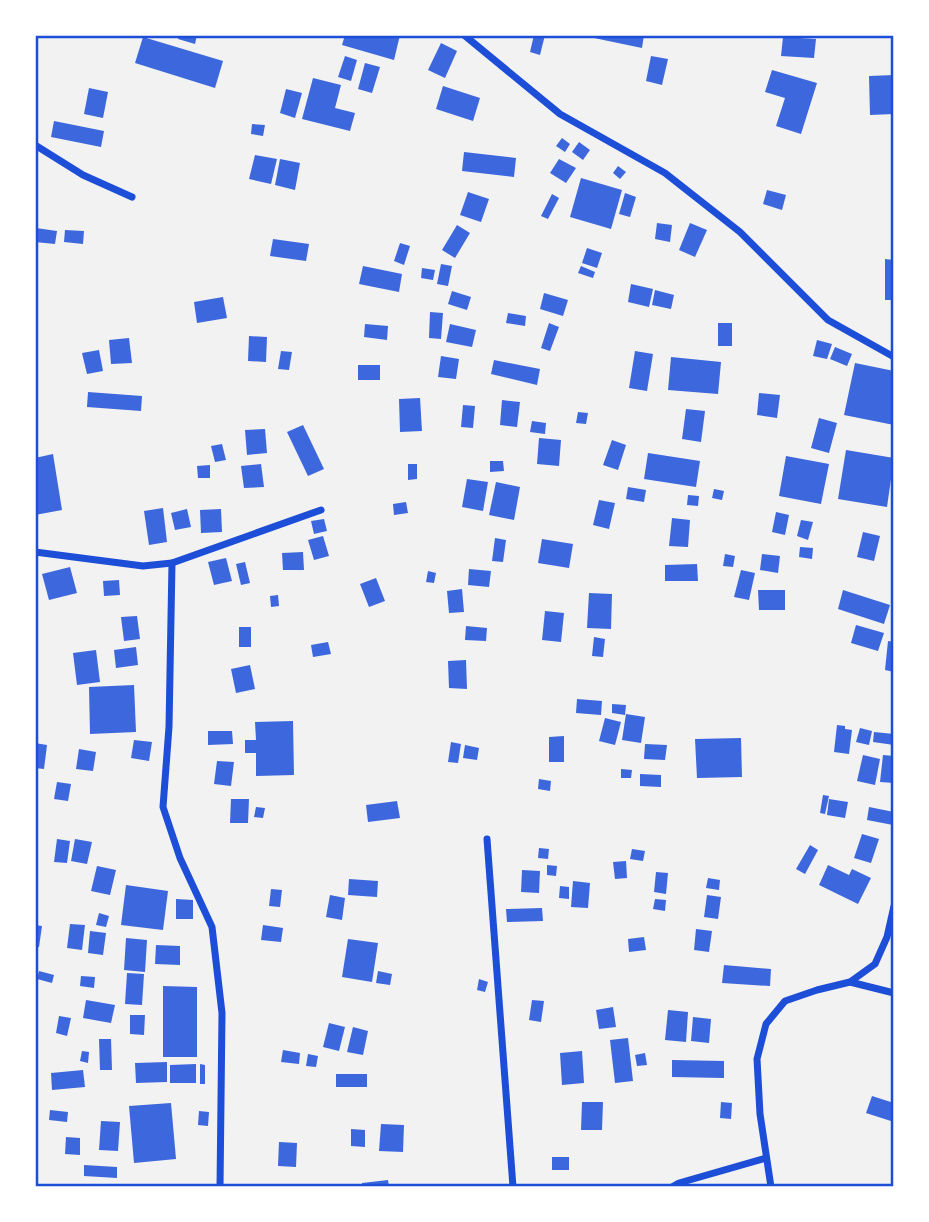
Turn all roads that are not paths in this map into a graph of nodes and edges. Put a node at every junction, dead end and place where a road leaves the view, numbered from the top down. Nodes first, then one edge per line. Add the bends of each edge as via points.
1 (464, 35) edge
2 (35, 145) edge
3 (132, 197) dead end
4 (894, 357) edge
5 (321, 510) dead end
6 (35, 552) edge
7 (172, 563) junction
8 (487, 839) dead end
9 (894, 906) edge
10 (850, 982) junction
11 (894, 993) edge
12 (766, 1158) junction
13 (220, 1187) edge
14 (513, 1187) edge
15 (672, 1187) edge
16 (771, 1187) edge

1 - 4 street via 560,114 665,173 740,232 828,320
2 - 3 street via 83,175
5 - 7 street
6 - 7 street via 143,566
7 - 13 street via 163,807 180,858 212,927 222,1013
8 - 14 street
9 - 10 street via 875,964
10 - 11 street
10 - 12 street via 785,1001 766,1024 757,1059
12 - 15 street
12 - 16 street

